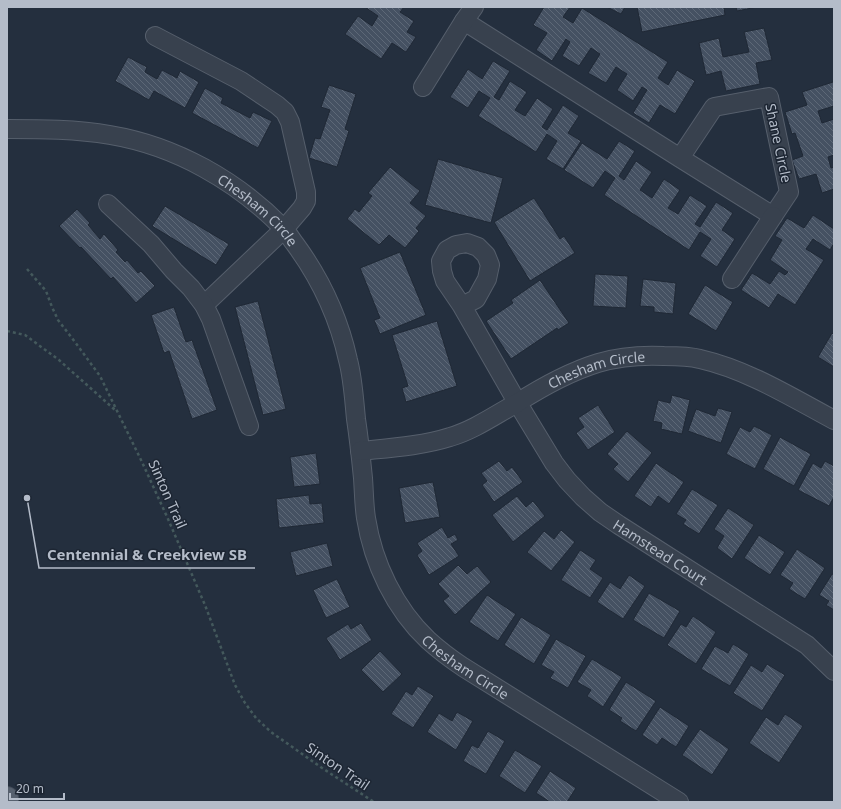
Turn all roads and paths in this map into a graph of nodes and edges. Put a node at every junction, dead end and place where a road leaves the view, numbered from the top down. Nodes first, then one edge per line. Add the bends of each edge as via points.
1 (469, 14) edge
2 (156, 36) dead end
3 (423, 87) dead end
4 (7, 129) edge
5 (680, 158) junction
6 (108, 204) dead end
7 (773, 216) junction
8 (284, 229) junction
9 (27, 269) dead end
10 (732, 279) dead end
11 (204, 305) junction
12 (462, 306) dead end
13 (7, 331) edge
14 (517, 402) junction
15 (117, 412) junction
16 (834, 420) edge
17 (248, 426) dead end
18 (360, 451) junction
19 (834, 671) edge
20 (7, 798) edge
21 (7, 802) edge
22 (374, 802) edge
23 (679, 802) edge

1 - 3 street
1 - 5 street
2 - 8 street via 241,80 285,112 290,122 306,201
4 - 8 street, Chesham Circle via 74,130 142,142 175,154 232,185
5 - 7 street
5 - 7 street, Shane Circle via 714,107 769,97 789,192
6 - 11 street via 151,244
7 - 10 street
8 - 11 street
8 - 18 street, Chesham Circle via 317,280 341,333 353,389
9 - 15 path, Sinton Trail via 46,290 58,320 100,376
11 - 17 street
12 - 14 street, Hamstead Court
13 - 15 path via 25,335 58,360
14 - 16 street, Chesham Circle via 556,380 599,363 647,356 673,356 698,358 743,372
14 - 18 street, Chesham Circle via 493,417 450,437
14 - 19 street, Hamstead Court via 554,463 567,480 600,512 806,645
15 - 22 path, Sinton Trail via 168,519 205,605 235,685 245,703 256,718 272,732
18 - 23 street, Chesham Circle via 366,518 378,564 398,602 428,640 463,667
20 - 21 main road

